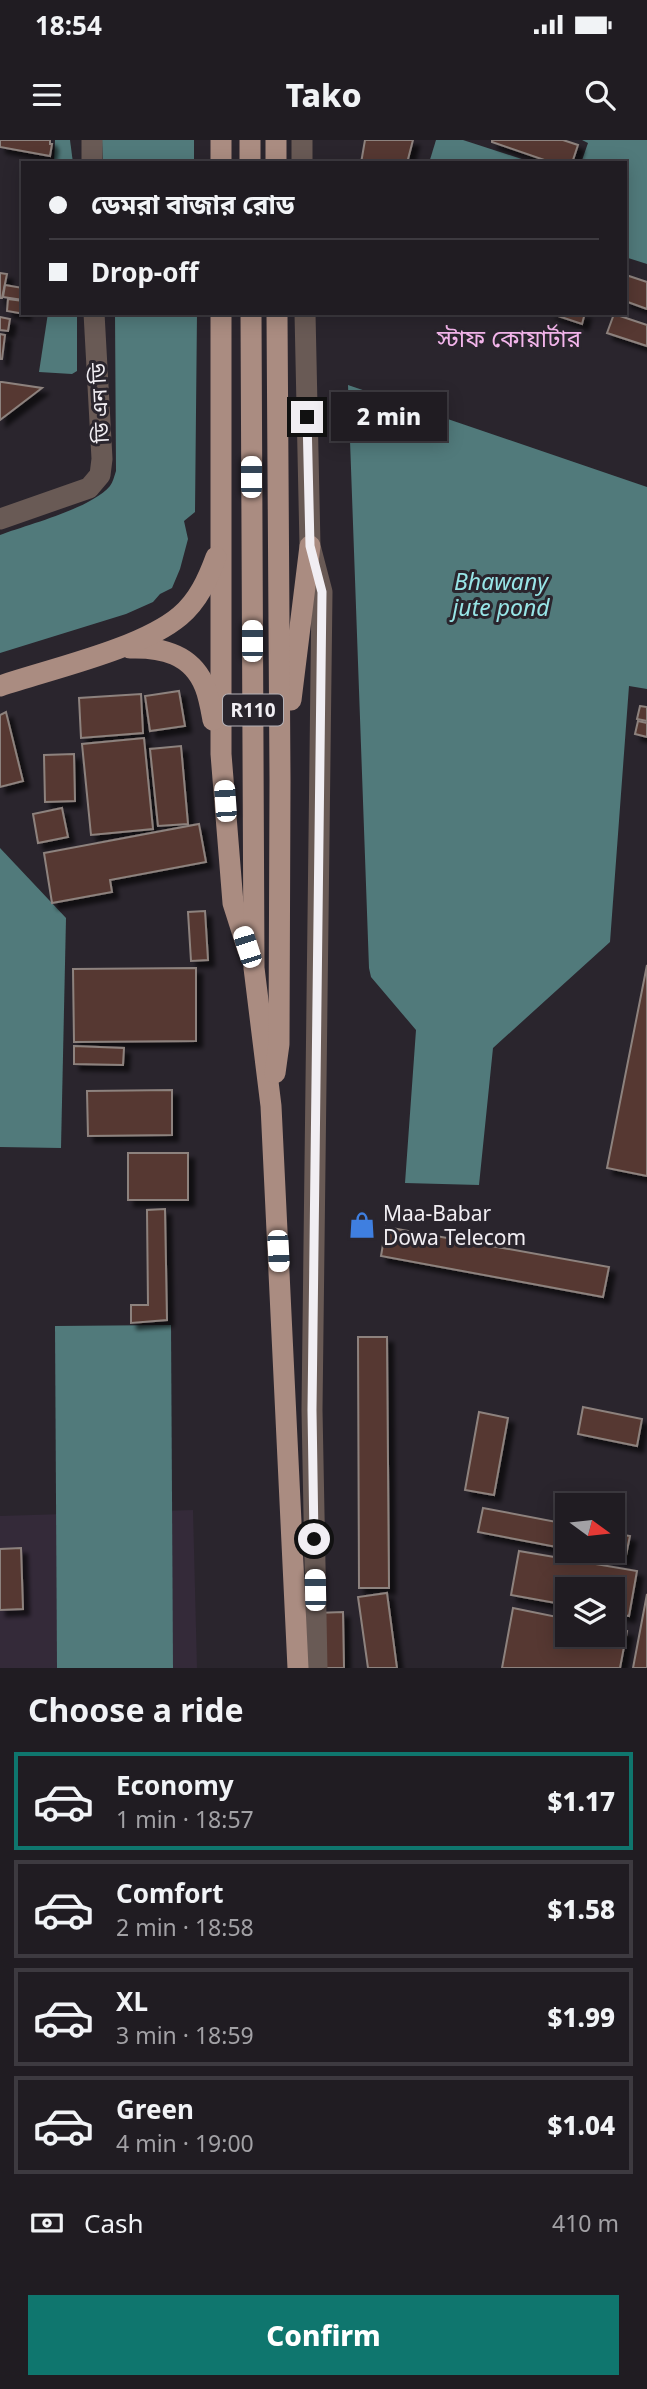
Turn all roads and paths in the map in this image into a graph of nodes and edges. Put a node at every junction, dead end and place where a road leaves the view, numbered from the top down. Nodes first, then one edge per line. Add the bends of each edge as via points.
1 (92, 140) edge
2 (221, 140) edge
3 (250, 140) edge
4 (276, 140) edge
5 (302, 140) edge
6 (92, 161) edge
7 (221, 161) edge
8 (250, 161) edge
9 (276, 161) edge
10 (302, 161) edge
11 (94, 315) edge
12 (221, 315) edge
13 (251, 315) edge
14 (277, 315) edge
15 (305, 315) edge
16 (0, 519) edge
17 (221, 544) junction
18 (310, 546) junction
19 (118, 648) junction
20 (0, 686) edge
21 (221, 754) junction
22 (280, 780) junction
23 (254, 968) junction
24 (271, 1106) junction
25 (298, 1668) edge
26 (317, 1668) edge

1 - 6 street
2 - 7 main road
3 - 8 main road
4 - 9 main road
5 - 10 street
11 - 16 street, ডি এন ডি via 100,475 89,488
12 - 17 main road
13 - 23 main road, R110
14 - 22 main road, R110
15 - 18 street
17 - 19 main road, R110 via 206,582 180,617
17 - 21 main road
18 - 22 main road
18 - 26 street via 322,592 312,1410
19 - 20 main road, R110
19 - 21 main road, R110 via 151,647 185,661 205,687
21 - 23 main road via 233,903
22 - 24 main road, R110 via 279,1044
23 - 24 main road, R110
24 - 25 main road

